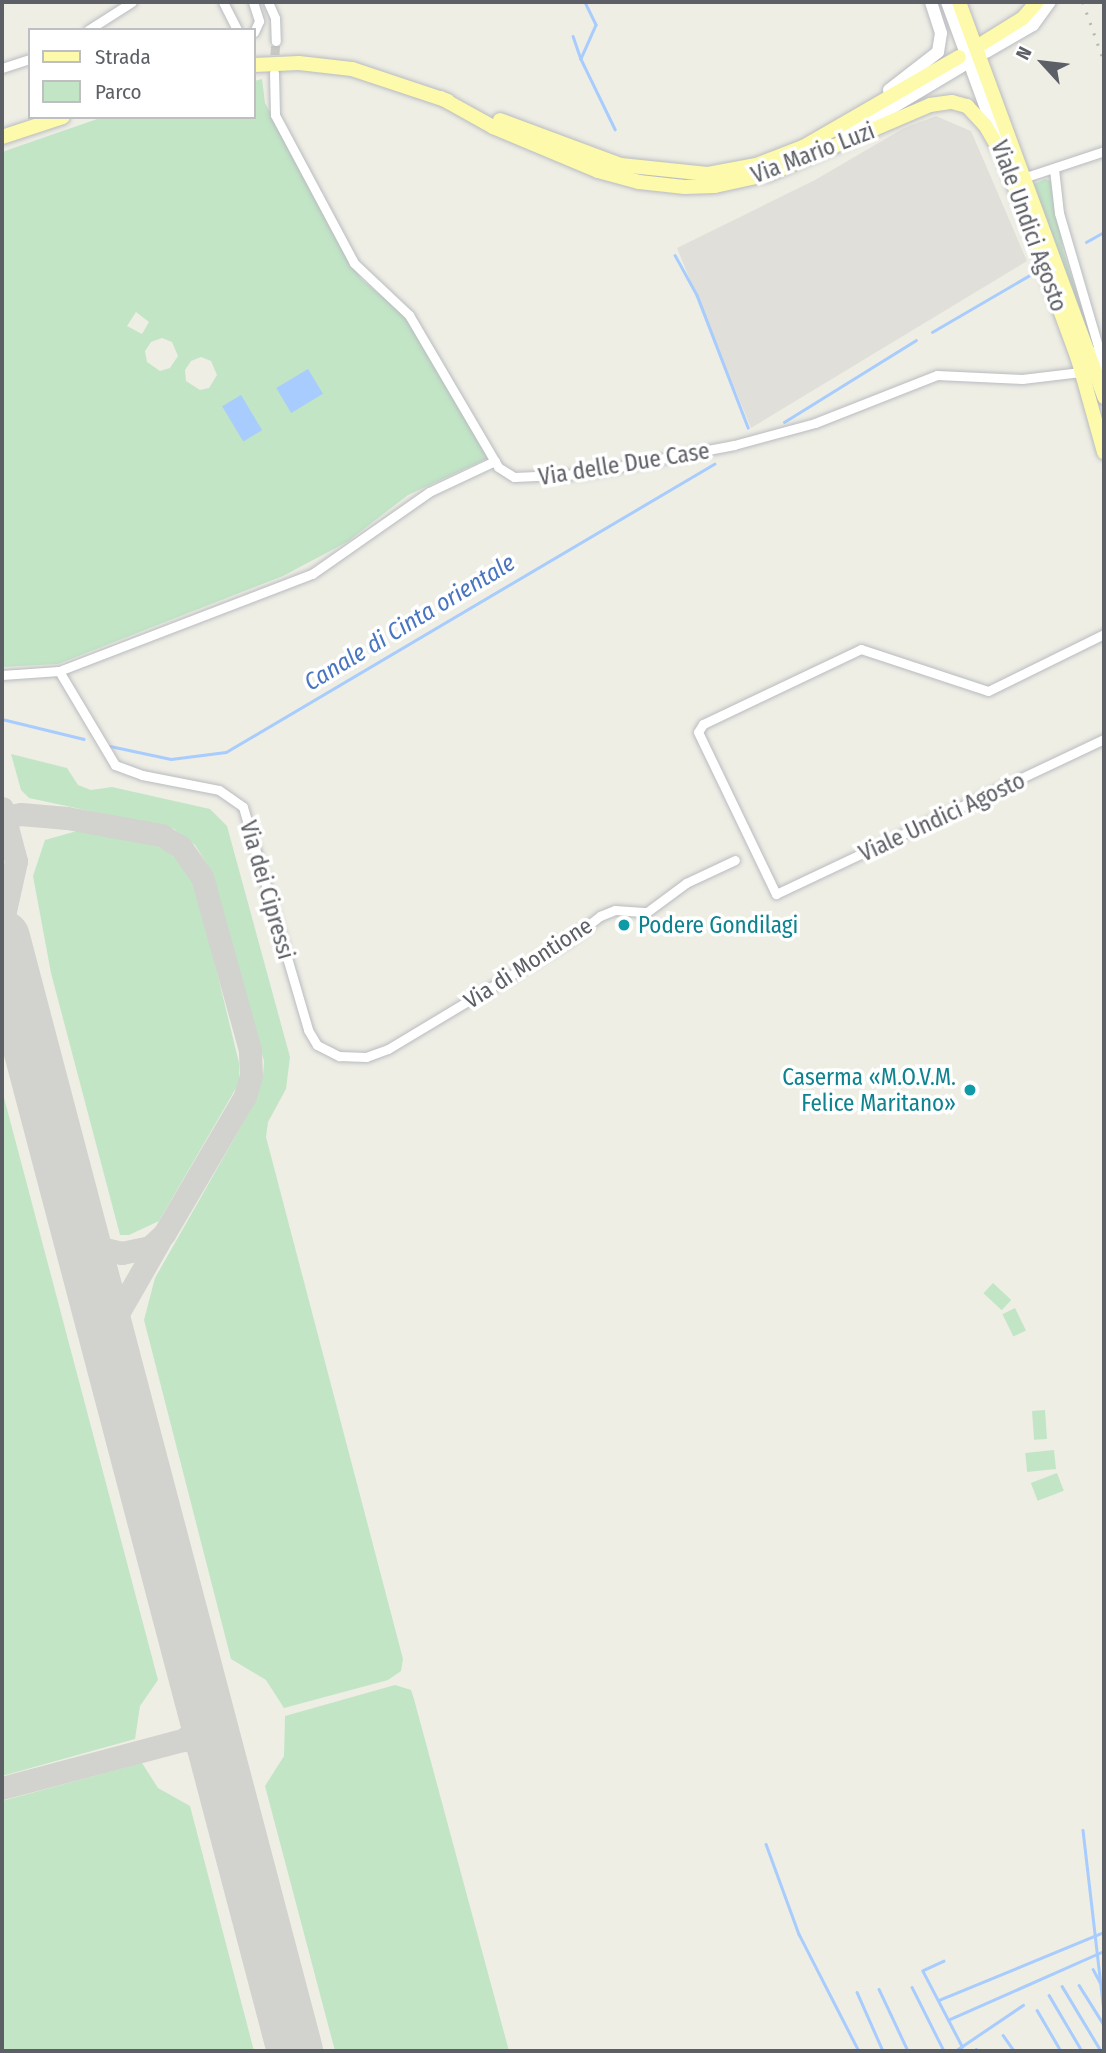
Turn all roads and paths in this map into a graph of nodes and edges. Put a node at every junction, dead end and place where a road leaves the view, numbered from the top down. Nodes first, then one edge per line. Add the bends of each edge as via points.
1 (132, 2) edge
2 (223, 2) edge
3 (253, 2) edge
4 (268, 2) edge
5 (931, 2) edge
6 (947, 2) edge
7 (959, 2) edge
8 (1037, 2) edge
9 (1050, 2) edge
10 (91, 28) edge
11 (236, 28) edge
12 (255, 28) edge
13 (276, 41) tunnel mouth
14 (985, 48) joint
15 (28, 60) edge
16 (960, 62) joint
17 (256, 65) edge
18 (2, 68) edge
19 (274, 73) tunnel mouth
20 (441, 98) junction
21 (57, 119) edge
22 (2, 137) edge
23 (815, 140) junction
24 (1104, 151) edge
25 (813, 156) junction
26 (1004, 158) junction
27 (1054, 169) junction
28 (1023, 177) junction
29 (1097, 363) edge
30 (1104, 397) edge
31 (1104, 452) edge
32 (495, 461) junction
33 (1104, 634) edge
34 (59, 671) junction
35 (2, 675) edge
36 (1104, 739) edge
37 (735, 860) dead end
38 (358, 1058) joint

1 - 10 street
2 - 11 street
3 - 12 street via 259,16
4 - 13 street via 275,18
5 - 23 main road via 941,39 935,57
6 - 26 main road, Viale Undici Agosto
7 - 28 main road, Viale Undici Agosto
8 - 14 main road
9 - 14 main road via 1033,25
15 - 18 street
16 - 23 main road, Via Mario Luzi
16 - 25 main road
17 - 20 main road, Via Mario Luzi via 299,63 352,69
19 - 32 street via 275,114 354,263 409,314
20 - 23 main road, Via Mario Luzi via 579,152 655,171 708,174 735,170
20 - 25 main road, Via Mario Luzi via 570,161 639,183 715,187 769,174
21 - 22 main road
24 - 27 street
25 - 26 main road, Via Mario Luzi via 945,102 975,112
26 - 29 main road, Viale Undici Agosto
27 - 28 street
27 - 29 street via 1057,206
28 - 29 main road, Viale Undici Agosto
29 - 30 main road, Viale Undici Agosto
29 - 31 main road, Viale Undici Agosto
29 - 32 street, Via delle Due Case via 1022,379 937,375 815,423 760,439 581,474 519,479 504,473
32 - 34 street via 429,492 312,574
33 - 36 street, Viale Undici Agosto via 988,691 861,649 703,723 699,734 773,891 779,894
34 - 35 street
34 - 38 street, Via dei Cipressi via 115,765 219,790 243,807 310,1037 334,1054
37 - 38 street, Via di Montione via 686,883 647,912 607,913 388,1049

